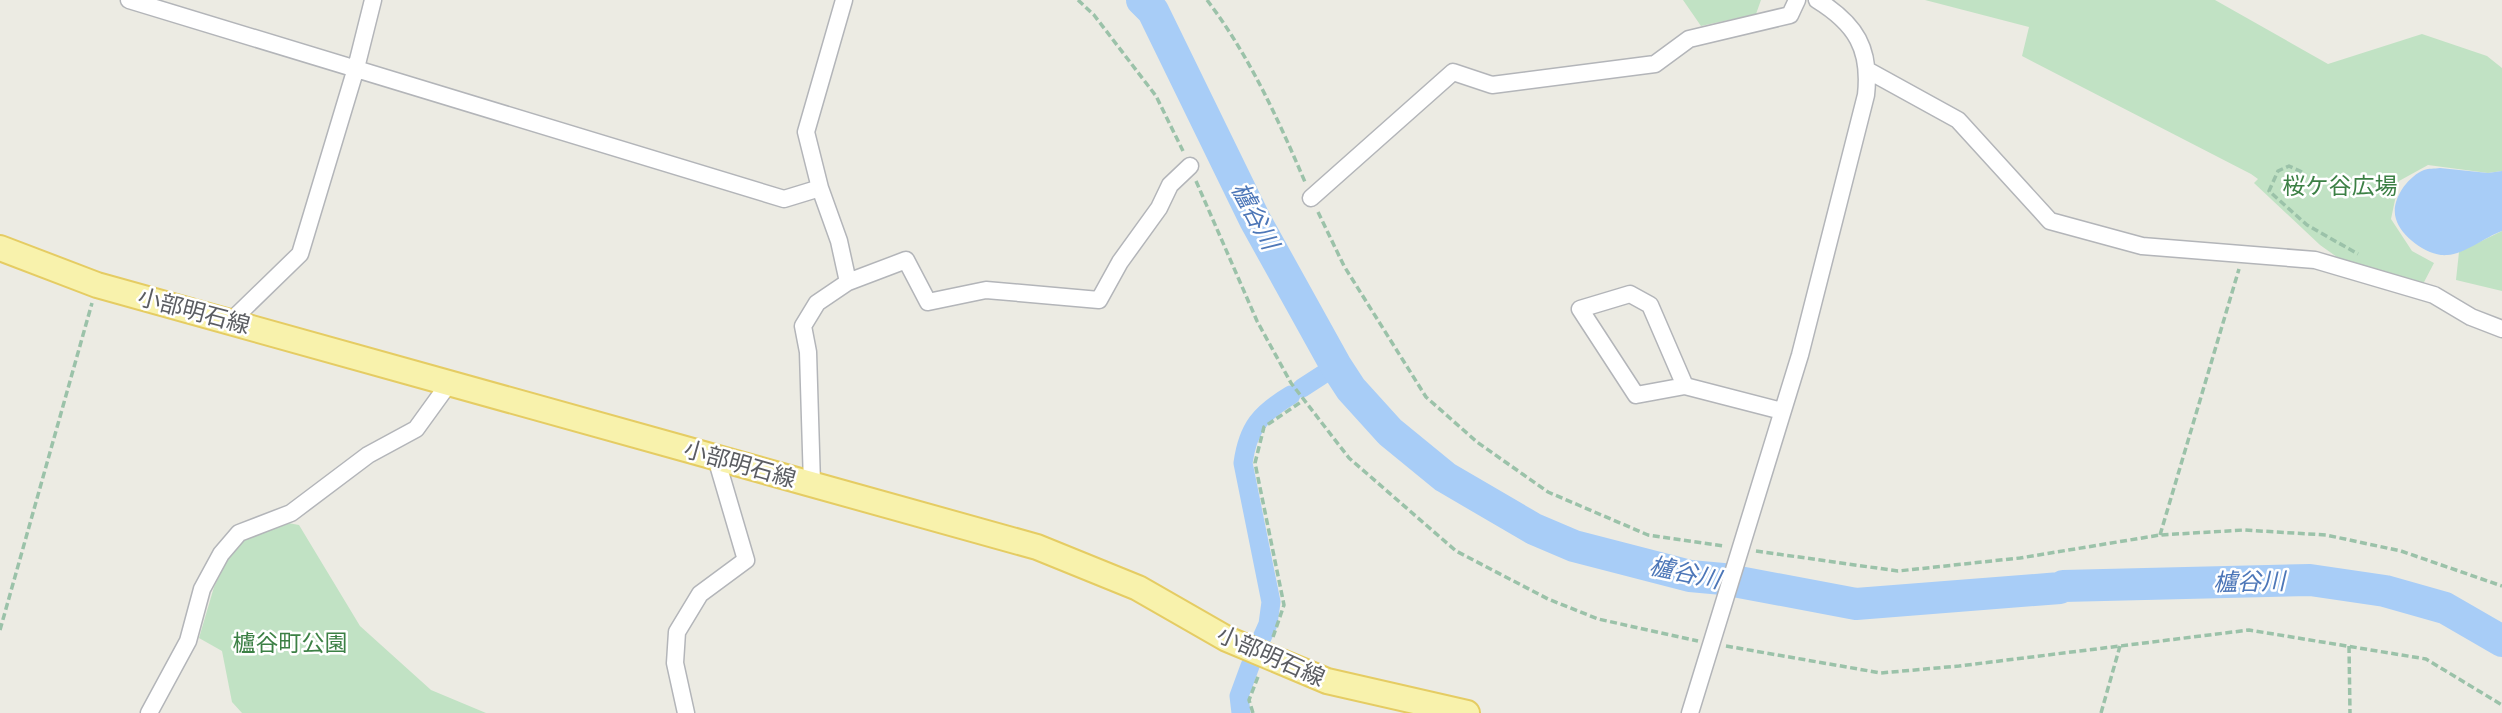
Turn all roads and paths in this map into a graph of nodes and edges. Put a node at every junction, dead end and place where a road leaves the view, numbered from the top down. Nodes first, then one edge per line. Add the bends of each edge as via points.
1 (130, 0) edge
2 (373, 0) edge
3 (844, 0) edge
4 (1078, 0) edge
5 (1207, 0) edge
6 (1797, 0) edge
7 (1817, 0) edge
8 (356, 68) junction
9 (1869, 71) junction
10 (1190, 166) junction
11 (2302, 172) dead end
12 (820, 188) junction
13 (1311, 198) junction
14 (0, 248) edge
15 (2243, 254) junction
16 (2370, 259) dead end
17 (848, 282) junction
18 (97, 285) junction
19 (231, 321) junction
20 (2502, 329) edge
21 (450, 382) junction
22 (1685, 386) junction
23 (1304, 400) junction
24 (1782, 411) junction
25 (716, 458) junction
26 (811, 484) junction
27 (2160, 536) junction
28 (1738, 551) junction
29 (2502, 586) edge
30 (0, 630) edge
31 (1712, 639) junction
32 (2120, 646) junction
33 (2349, 646) junction
34 (1266, 655) junction
35 (2502, 705) edge
36 (149, 713) edge
37 (687, 713) edge
38 (1253, 713) edge
39 (1467, 713) edge
40 (1689, 713) edge
41 (2101, 713) edge
42 (2350, 713) edge

1 - 8 street
2 - 8 street
3 - 12 street via 806,132
4 - 10 path via 1157,96
5 - 13 path via 1254,73
6 - 13 street via 1790,15 1689,39 1655,64 1492,85 1453,72
7 - 9 street via 1863,44
8 - 12 street via 784,200
8 - 19 street via 300,254
9 - 15 street via 1958,120 2050,221 2141,246
9 - 24 street via 1800,355
10 - 17 street via 1170,185 1099,300 986,290 928,302 906,260
10 - 23 path via 1257,321
11 - 16 path via 2289,166 2278,171 2269,191 2307,225
12 - 17 street
13 - 28 path via 1344,265 1426,397 1477,442 1548,492 1648,535
14 - 18 main road, 小部明石線
15 - 20 street via 2315,260 2434,295
15 - 27 path
17 - 26 street via 817,303 803,326 808,352
18 - 19 main road, 小部明石線
18 - 30 path
19 - 21 main road, 小部明石線
21 - 25 main road, 小部明石線
21 - 36 street via 416,429 368,455 291,513 239,533 202,589 188,641
22 - 22 street via 1636,395 1580,309 1630,294 1650,305
22 - 24 street
23 - 31 path via 1349,458 1456,551 1598,620
23 - 34 path via 1264,427 1255,463 1284,605
24 - 28 street
25 - 26 main road, 小部明石線
25 - 37 street via 746,560 700,594 677,632 675,663
26 - 34 main road, 小部明石線 via 1037,547 1139,588 1227,639
27 - 28 path via 2021,558 1898,570
27 - 29 path via 2244,530 2326,535 2401,551
28 - 31 street
31 - 32 path via 1881,673
31 - 40 street
32 - 33 path via 2249,630
32 - 41 path
33 - 35 path via 2426,659
33 - 42 path
34 - 38 path via 1248,700
34 - 39 main road, 小部明石線 via 1327,681

